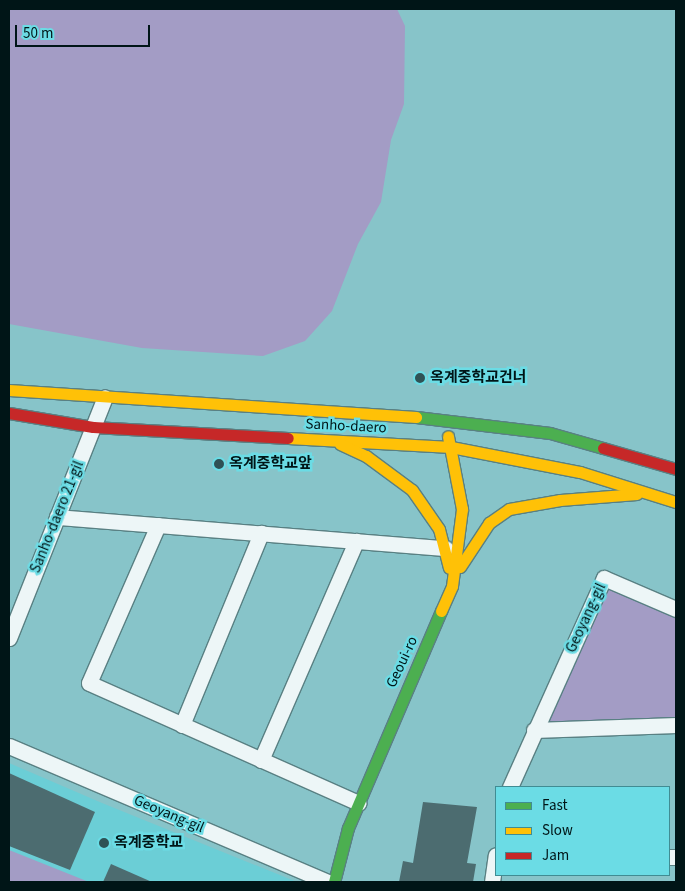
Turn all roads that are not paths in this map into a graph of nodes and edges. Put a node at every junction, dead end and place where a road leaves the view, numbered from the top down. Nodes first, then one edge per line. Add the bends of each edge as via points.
1 (9, 390) edge
2 (105, 397) junction
3 (9, 413) edge
4 (443, 418) junction
5 (93, 427) junction
6 (329, 440) junction
7 (451, 447) junction
8 (676, 469) edge
9 (650, 493) junction
10 (676, 502) edge
11 (57, 517) junction
12 (158, 525) junction
13 (261, 533) junction
14 (356, 541) junction
15 (446, 548) junction
16 (452, 586) junction
17 (676, 609) edge
18 (9, 638) edge
19 (182, 725) junction
20 (676, 725) edge
21 (534, 730) junction
22 (9, 746) edge
23 (261, 760) junction
24 (510, 786) edge
25 (358, 803) junction
26 (495, 867) edge
27 (328, 882) edge
28 (334, 882) edge
29 (492, 882) edge

1 - 2 street, Sanho-daero
2 - 4 street, Sanho-daero
2 - 5 street, Sanho-daero 21-gil
3 - 5 street, Sanho-daero
4 - 7 street, Geoui-ro
4 - 8 street, Sanho-daero via 550,433
5 - 6 street, Sanho-daero
5 - 11 street, Sanho-daero 21-gil
6 - 7 street, Sanho-daero
6 - 15 street via 366,456 412,490 429,510
7 - 9 street, Sanho-daero via 531,460
7 - 16 street, Geoui-ro via 462,508
9 - 10 street, Sanho-daero
9 - 16 street via 560,500 509,509 489,523 473,543
11 - 12 street
11 - 18 street, Sanho-daero 21-gil
12 - 13 street
12 - 19 street via 89,684
13 - 14 street
13 - 19 street
14 - 15 street
14 - 23 street
15 - 16 street
16 - 25 street, Geoui-ro
17 - 21 street, Geoyang-gil via 604,578
19 - 23 street
20 - 21 street
21 - 24 street, Geoyang-gil
22 - 27 street, Geoyang-gil
23 - 25 street
25 - 28 street, Geoui-ro via 341,847
26 - 29 street

